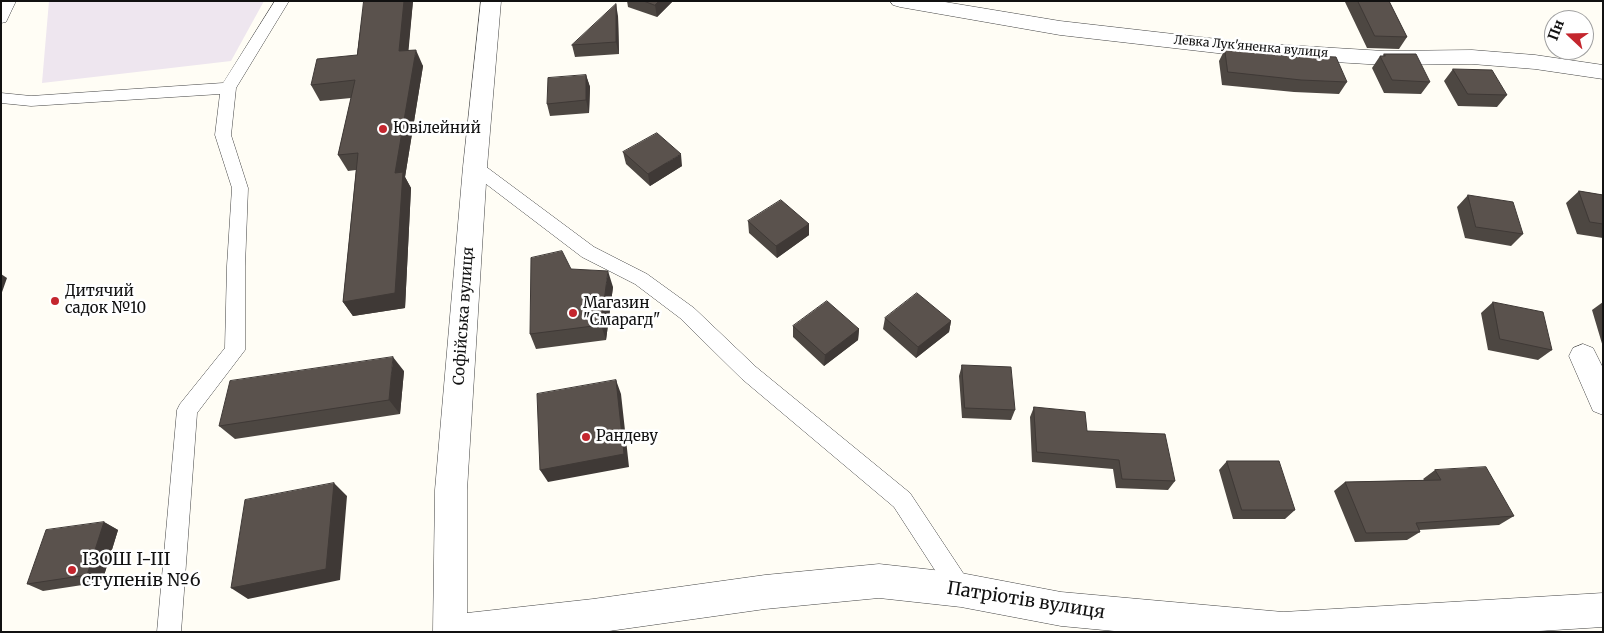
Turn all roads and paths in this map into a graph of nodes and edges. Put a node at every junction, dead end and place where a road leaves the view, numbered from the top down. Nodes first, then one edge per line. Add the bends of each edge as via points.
1 (10, 1) edge
2 (282, 1) edge
3 (491, 1) edge
4 (900, 1) edge
5 (1, 19) edge
6 (1603, 72) edge
7 (228, 88) junction
8 (1, 98) edge
9 (475, 167) junction
10 (1583, 356) dead end
11 (1603, 402) edge
12 (961, 590) junction
13 (1603, 610) edge
14 (169, 632) edge
15 (451, 632) edge

1 - 5 lane
2 - 7 lane
3 - 9 street, Софійська вулиця
4 - 6 street, Левка Лук'яненка вулиця via 1060,28 1252,50 1384,58 1472,57
7 - 8 lane via 31,101
7 - 14 lane via 224,135 240,188 235,350 187,410
9 - 12 lane via 588,252 641,279 687,313 749,373 902,500
9 - 15 street, Софійська вулиця via 451,490
10 - 11 street
12 - 13 street, Патріотів вулиця via 1061,610 1283,630
12 - 15 street, Патріотів вулиця via 879,581 765,592

